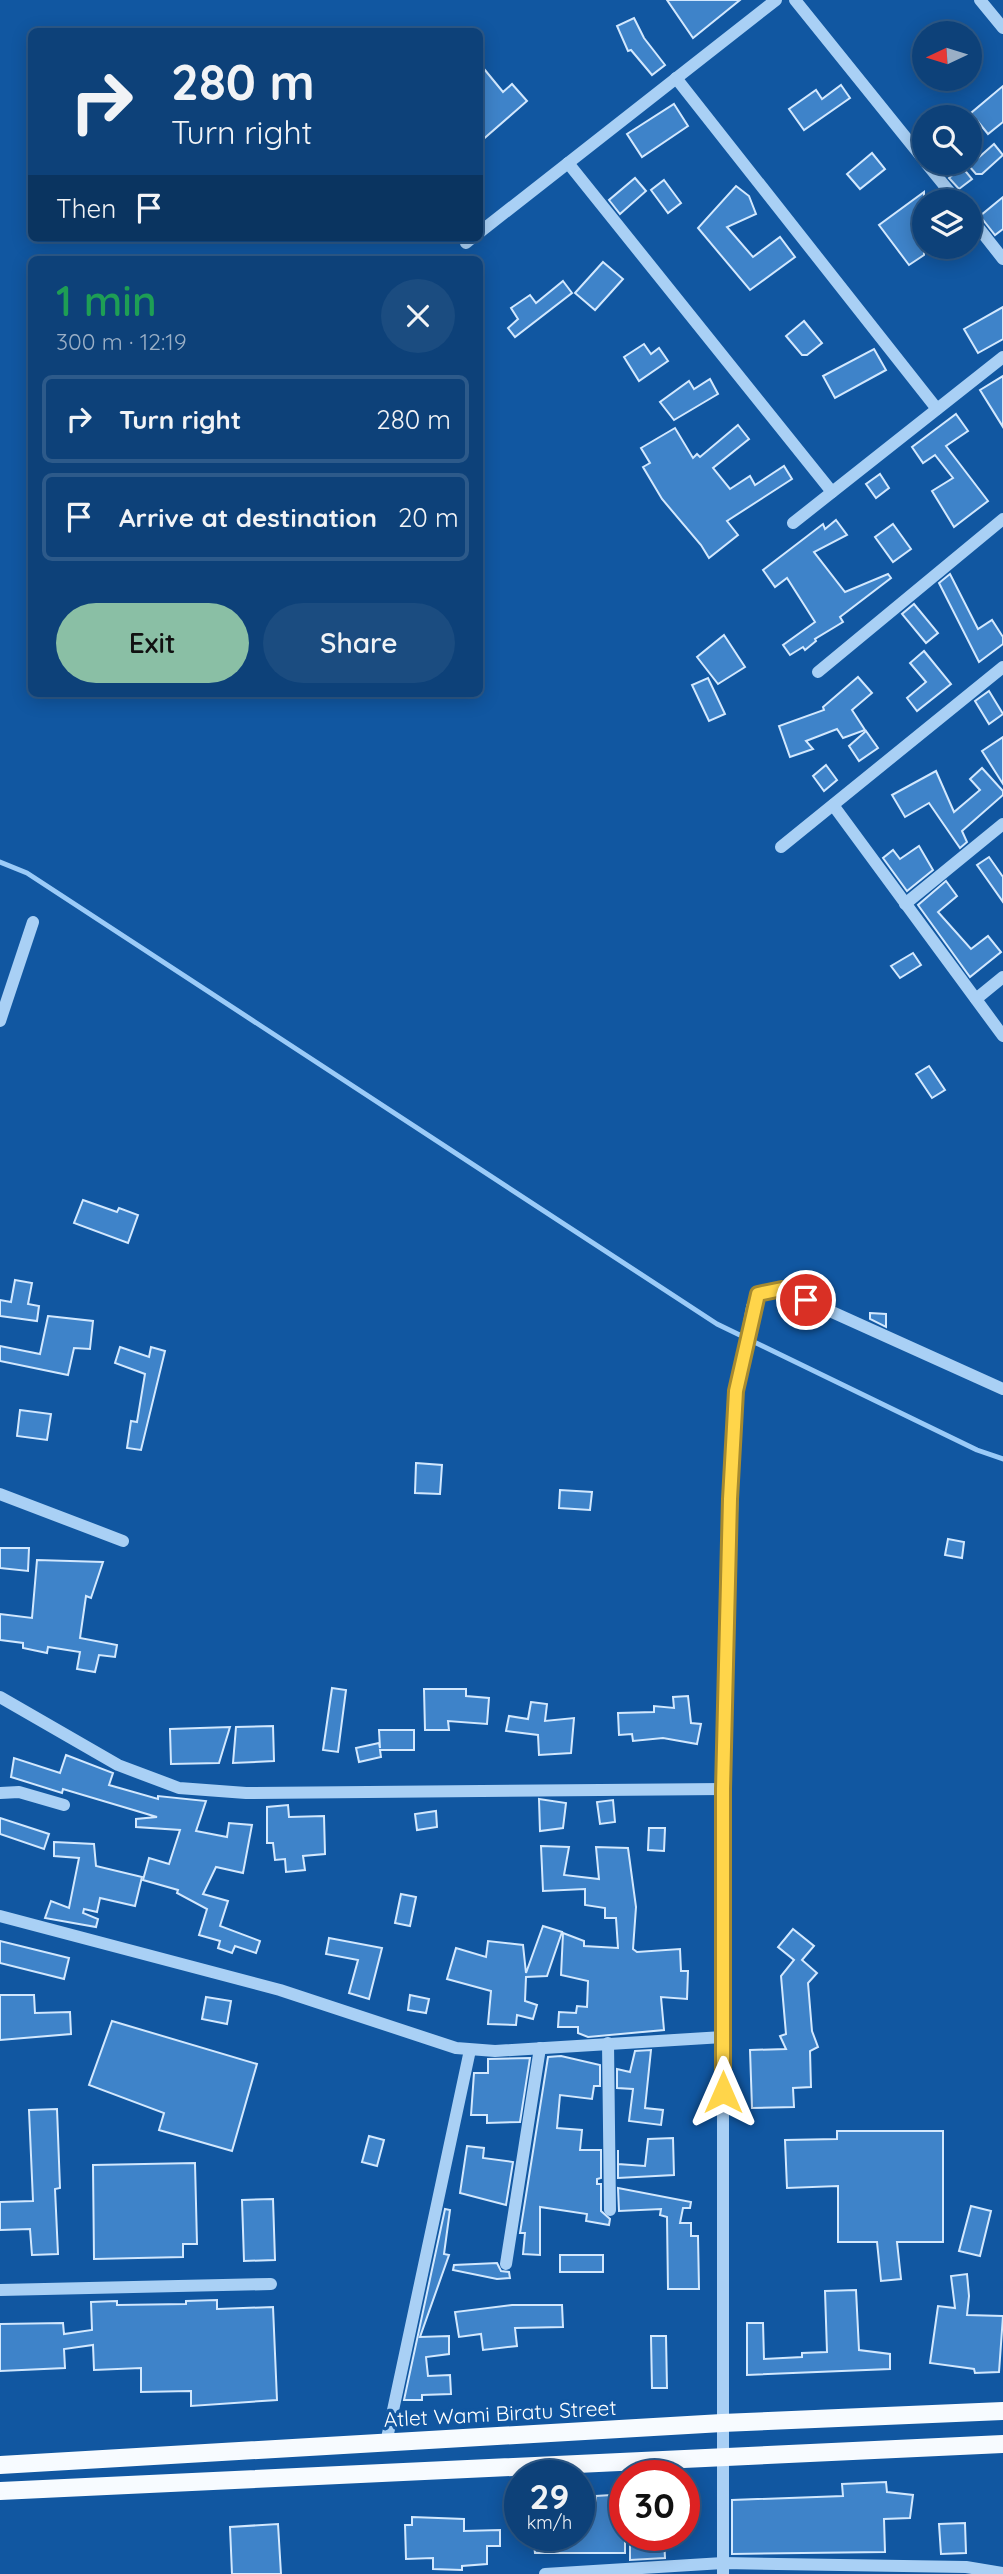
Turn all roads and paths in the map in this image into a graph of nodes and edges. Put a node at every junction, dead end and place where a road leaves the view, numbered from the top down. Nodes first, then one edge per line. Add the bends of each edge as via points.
1 (776, 0) edge
2 (795, 0) edge
3 (980, 0) edge
4 (1003, 28) edge
5 (676, 78) junction
6 (912, 146) edge
7 (568, 163) junction
8 (936, 175) edge
9 (947, 189) edge
10 (483, 230) edge
11 (982, 232) edge
12 (1003, 259) edge
13 (1003, 357) edge
14 (937, 409) junction
15 (832, 492) junction
16 (1003, 519) edge
17 (793, 523) dead end
18 (1003, 667) edge
19 (818, 671) dead end
20 (833, 805) junction
21 (1003, 824) edge
22 (781, 847) dead end
23 (905, 904) junction
24 (33, 922) dead end
25 (1003, 977) edge
26 (976, 999) junction
27 (0, 1021) edge
28 (1003, 1035) edge
29 (1003, 1389) edge
30 (0, 1494) edge
31 (123, 1541) dead end
32 (0, 1697) edge
33 (723, 1789) junction
34 (0, 1793) edge
35 (64, 1805) dead end
36 (0, 1916) edge
37 (723, 2037) junction
38 (608, 2043) junction
39 (540, 2048) junction
40 (470, 2049) junction
41 (610, 2210) dead end
42 (506, 2264) dead end
43 (271, 2284) dead end
44 (0, 2290) edge
45 (1003, 2411) edge
46 (722, 2423) junction
47 (386, 2443) junction
48 (1003, 2444) edge
49 (722, 2455) junction
50 (0, 2465) edge
51 (0, 2491) edge
52 (723, 2568) edge
53 (1003, 2573) edge
54 (545, 2574) edge

1 - 5 street
2 - 6 street
3 - 4 street
5 - 7 street
5 - 14 street
7 - 10 street
7 - 15 street
8 - 9 street
11 - 12 street
13 - 14 street
14 - 15 street
15 - 17 street
16 - 19 street
18 - 20 street
20 - 22 street
20 - 23 street
21 - 23 street
23 - 26 street
24 - 27 street
25 - 26 street
26 - 28 street
29 - 33 street via 782,1289 758,1294 736,1391
30 - 31 street
32 - 33 street via 118,1765 180,1788 246,1793
33 - 37 street
34 - 35 street via 19,1792
36 - 40 street via 280,1990
37 - 38 street
37 - 46 street
38 - 39 street
38 - 41 street
39 - 40 street
39 - 42 street
40 - 47 street
43 - 44 street
45 - 46 main road, Atlet Wami Biratu Street
46 - 47 main road, Atlet Wami Biratu Street
46 - 49 street
47 - 50 main road, Atlet Wami Biratu Street
48 - 49 main road
49 - 51 main road
49 - 52 street
52 - 53 street via 966,2567
52 - 54 street

